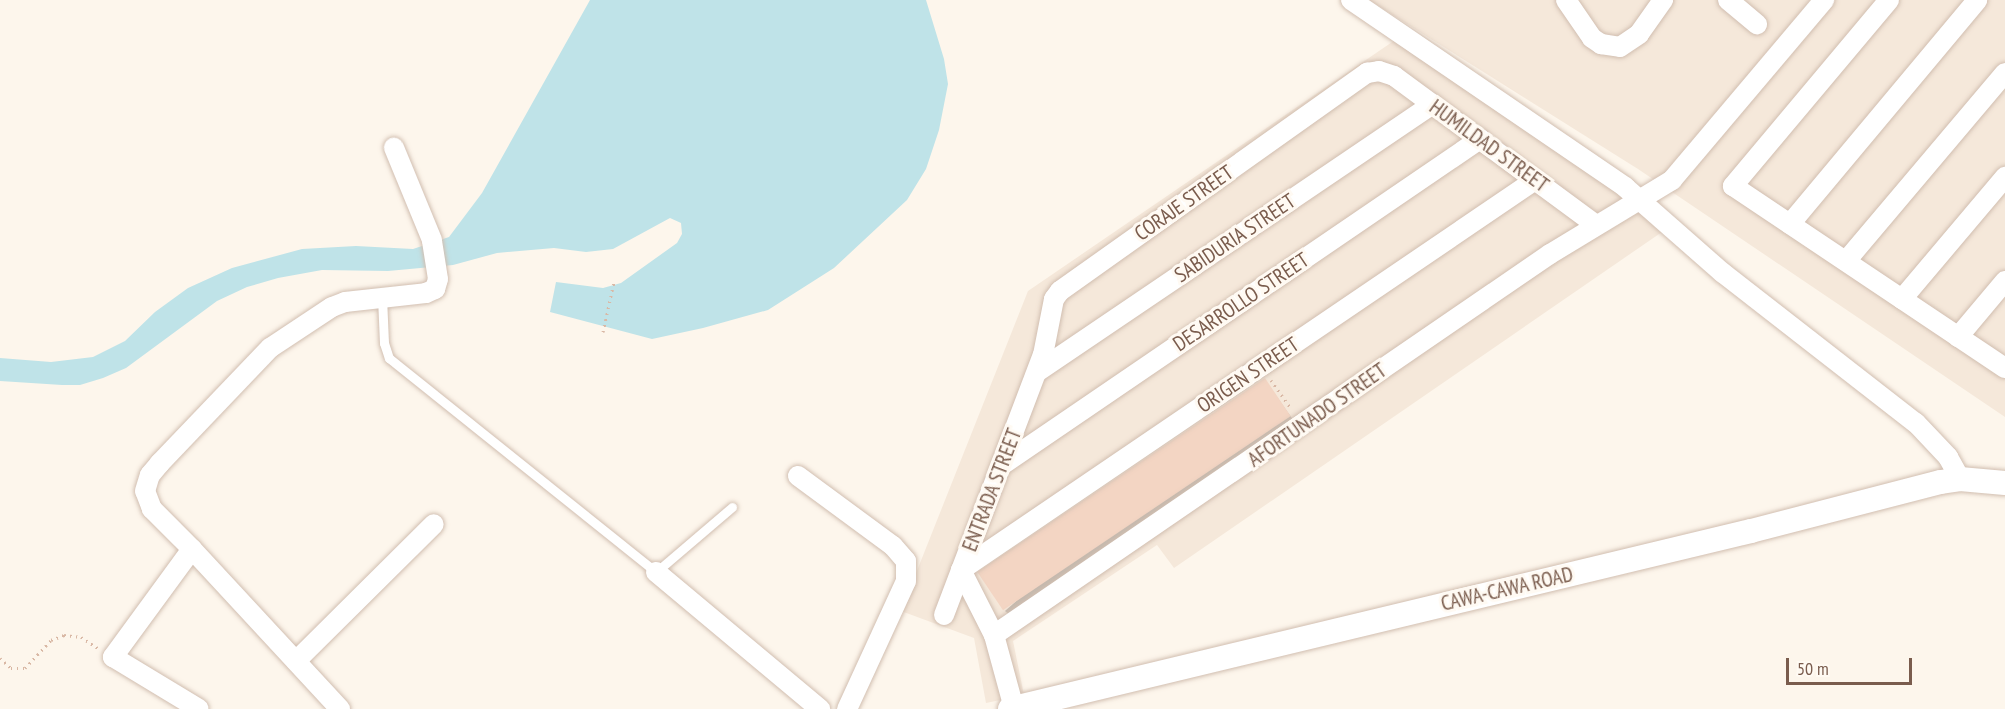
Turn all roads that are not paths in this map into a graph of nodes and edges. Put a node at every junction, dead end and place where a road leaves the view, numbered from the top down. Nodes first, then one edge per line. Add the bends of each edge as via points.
1 (1351, 0) edge
2 (1566, 0) edge
3 (1663, 0) edge
4 (1728, 0) edge
5 (1824, 0) edge
6 (1977, 0) edge
7 (1882, 3) edge
8 (1757, 24) dead end
9 (1379, 71) joint
10 (2005, 72) edge
11 (1432, 104) junction
12 (1480, 140) junction
13 (394, 148) dead end
14 (2005, 177) edge
15 (1535, 180) junction
16 (1642, 201) junction
17 (1790, 224) junction
18 (1596, 225) junction
19 (1846, 261) junction
20 (2005, 281) edge
21 (382, 297) junction
22 (1902, 299) junction
23 (1958, 337) junction
24 (2005, 368) edge
25 (1037, 372) junction
26 (1002, 465) junction
27 (798, 476) dead end
28 (1960, 479) junction
29 (2005, 483) edge
30 (732, 507) dead end
31 (434, 524) dead end
32 (192, 549) junction
33 (961, 570) junction
34 (656, 572) junction
35 (944, 615) dead end
36 (994, 635) junction
37 (296, 661) junction
38 (199, 709) edge
39 (340, 709) edge
40 (820, 709) edge
41 (848, 709) edge
42 (1012, 709) edge

1 - 16 street via 1606,172
2 - 3 street via 1592,38 1620,47 1639,34
4 - 8 street
5 - 16 street, AFORTUNADO STREET via 1683,168
6 - 17 street
7 - 17 street via 1733,186
9 - 11 street, HUMILDAD STREET via 1394,75
9 - 25 street, CORAJE STREET via 1367,74 1060,291 1054,299 1048,340
10 - 19 street
11 - 12 street, HUMILDAD STREET
11 - 25 street, SABIDURIA STREET
12 - 15 street, HUMILDAD STREET
12 - 26 street, DESARROLLO STREET
13 - 21 street via 432,240 437,284 431,292
14 - 22 street
15 - 18 street, HUMILDAD STREET
15 - 33 street, ORIGEN STREET
16 - 18 street, AFORTUNADO STREET
16 - 28 street via 1723,273 1916,423 1941,449
17 - 19 street
18 - 36 street, AFORTUNADO STREET
19 - 22 street
20 - 23 street
21 - 32 street via 332,307 270,348 150,475 145,491 147,501
21 - 34 lane via 388,358
22 - 23 street
23 - 24 street
25 - 26 street, ENTRADA STREET
26 - 33 street, ENTRADA STREET
27 - 41 street via 893,546 906,561 906,581
28 - 29 street, CAWA-CAWA ROAD
28 - 42 street, CAWA-CAWA ROAD
30 - 34 lane
31 - 37 street
32 - 37 street
32 - 38 street via 113,657
33 - 35 street
33 - 36 street, ENTRADA STREET
34 - 40 street
36 - 42 street, ENTRADA STREET
37 - 39 street

